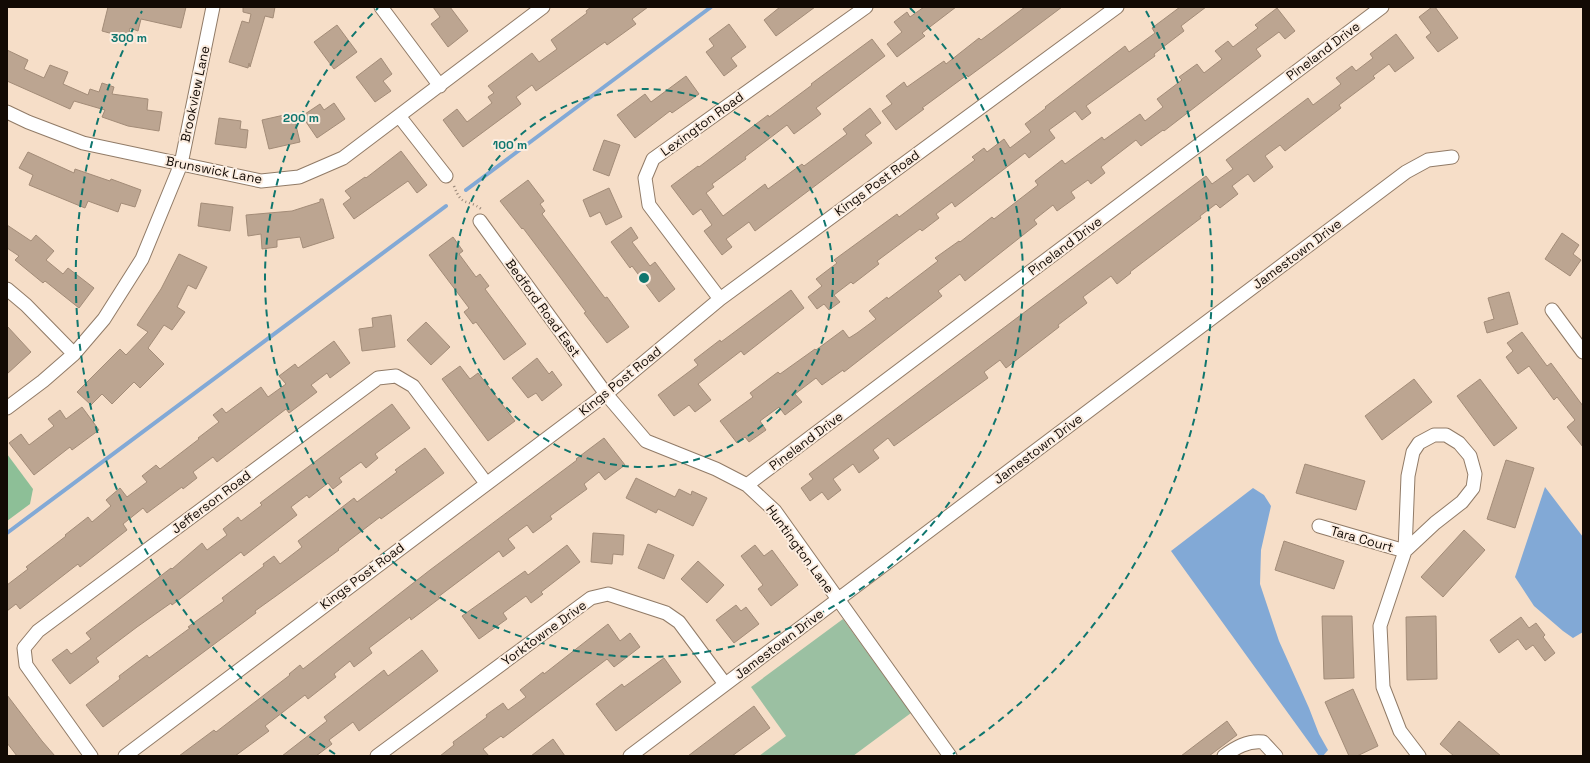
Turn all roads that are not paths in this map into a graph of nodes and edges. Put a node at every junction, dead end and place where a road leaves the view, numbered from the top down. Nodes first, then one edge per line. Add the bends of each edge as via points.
1 (213, 7) edge
2 (381, 7) edge
3 (543, 7) edge
4 (866, 7) edge
5 (1117, 7) edge
6 (1382, 7) edge
7 (1102, 12) edge
8 (440, 86) junction
9 (7, 112) edge
10 (399, 116) junction
11 (1452, 157) dead end
12 (181, 164) junction
13 (446, 176) dead end
14 (480, 222) dead end
15 (7, 289) edge
16 (720, 298) junction
17 (1552, 310) dead end
18 (1583, 352) edge
19 (74, 354) junction
20 (606, 394) junction
21 (7, 408) edge
22 (486, 483) junction
23 (747, 485) junction
24 (1319, 526) dead end
25 (1405, 551) junction
26 (838, 600) junction
27 (725, 684) junction
28 (91, 756) edge
29 (125, 756) edge
30 (377, 756) edge
31 (630, 756) edge
32 (950, 756) edge
33 (1224, 756) edge
34 (1276, 756) edge
35 (1419, 756) edge

1 - 12 street, Brookview Lane
2 - 8 street
3 - 8 street, Brunswick Lane
4 - 16 street, Lexington Road via 653,159 646,178 649,205
5 - 7 street, Kings Post Road
6 - 23 street, Pineland Drive
7 - 16 street, Kings Post Road
8 - 10 street, Brunswick Lane
9 - 12 street, Brunswick Lane via 83,142
10 - 12 street, Brunswick Lane via 343,158 299,177 261,181
10 - 13 street
11 - 26 street, Jamestown Drive via 1428,160 1406,172
12 - 19 street, Brookview Lane via 142,260 104,319
14 - 20 street, Bedford Road East
15 - 19 street
16 - 20 street, Kings Post Road
17 - 18 street
19 - 21 street, Brookview Lane
20 - 22 street, Kings Post Road
20 - 23 street, Huntington Lane via 646,441 716,469
22 - 28 street, Jefferson Road via 413,386 396,376 378,378 38,631 24,648 26,665
22 - 29 street, Kings Post Road
23 - 26 street, Huntington Lane via 775,511
24 - 25 street, Tara Court
25 - 25 street via 1408,476 1413,452 1419,443 1434,435 1446,435 1459,443 1470,456 1475,474 1473,488 1462,502
25 - 35 street via 1380,626 1383,687 1400,731
26 - 27 street, Jamestown Drive
26 - 32 street, Huntington Lane
27 - 30 street, Yorktowne Drive via 679,622 666,613 608,594 591,598
27 - 31 street, Jamestown Drive
33 - 34 street via 1246,743 1257,741 1269,746

